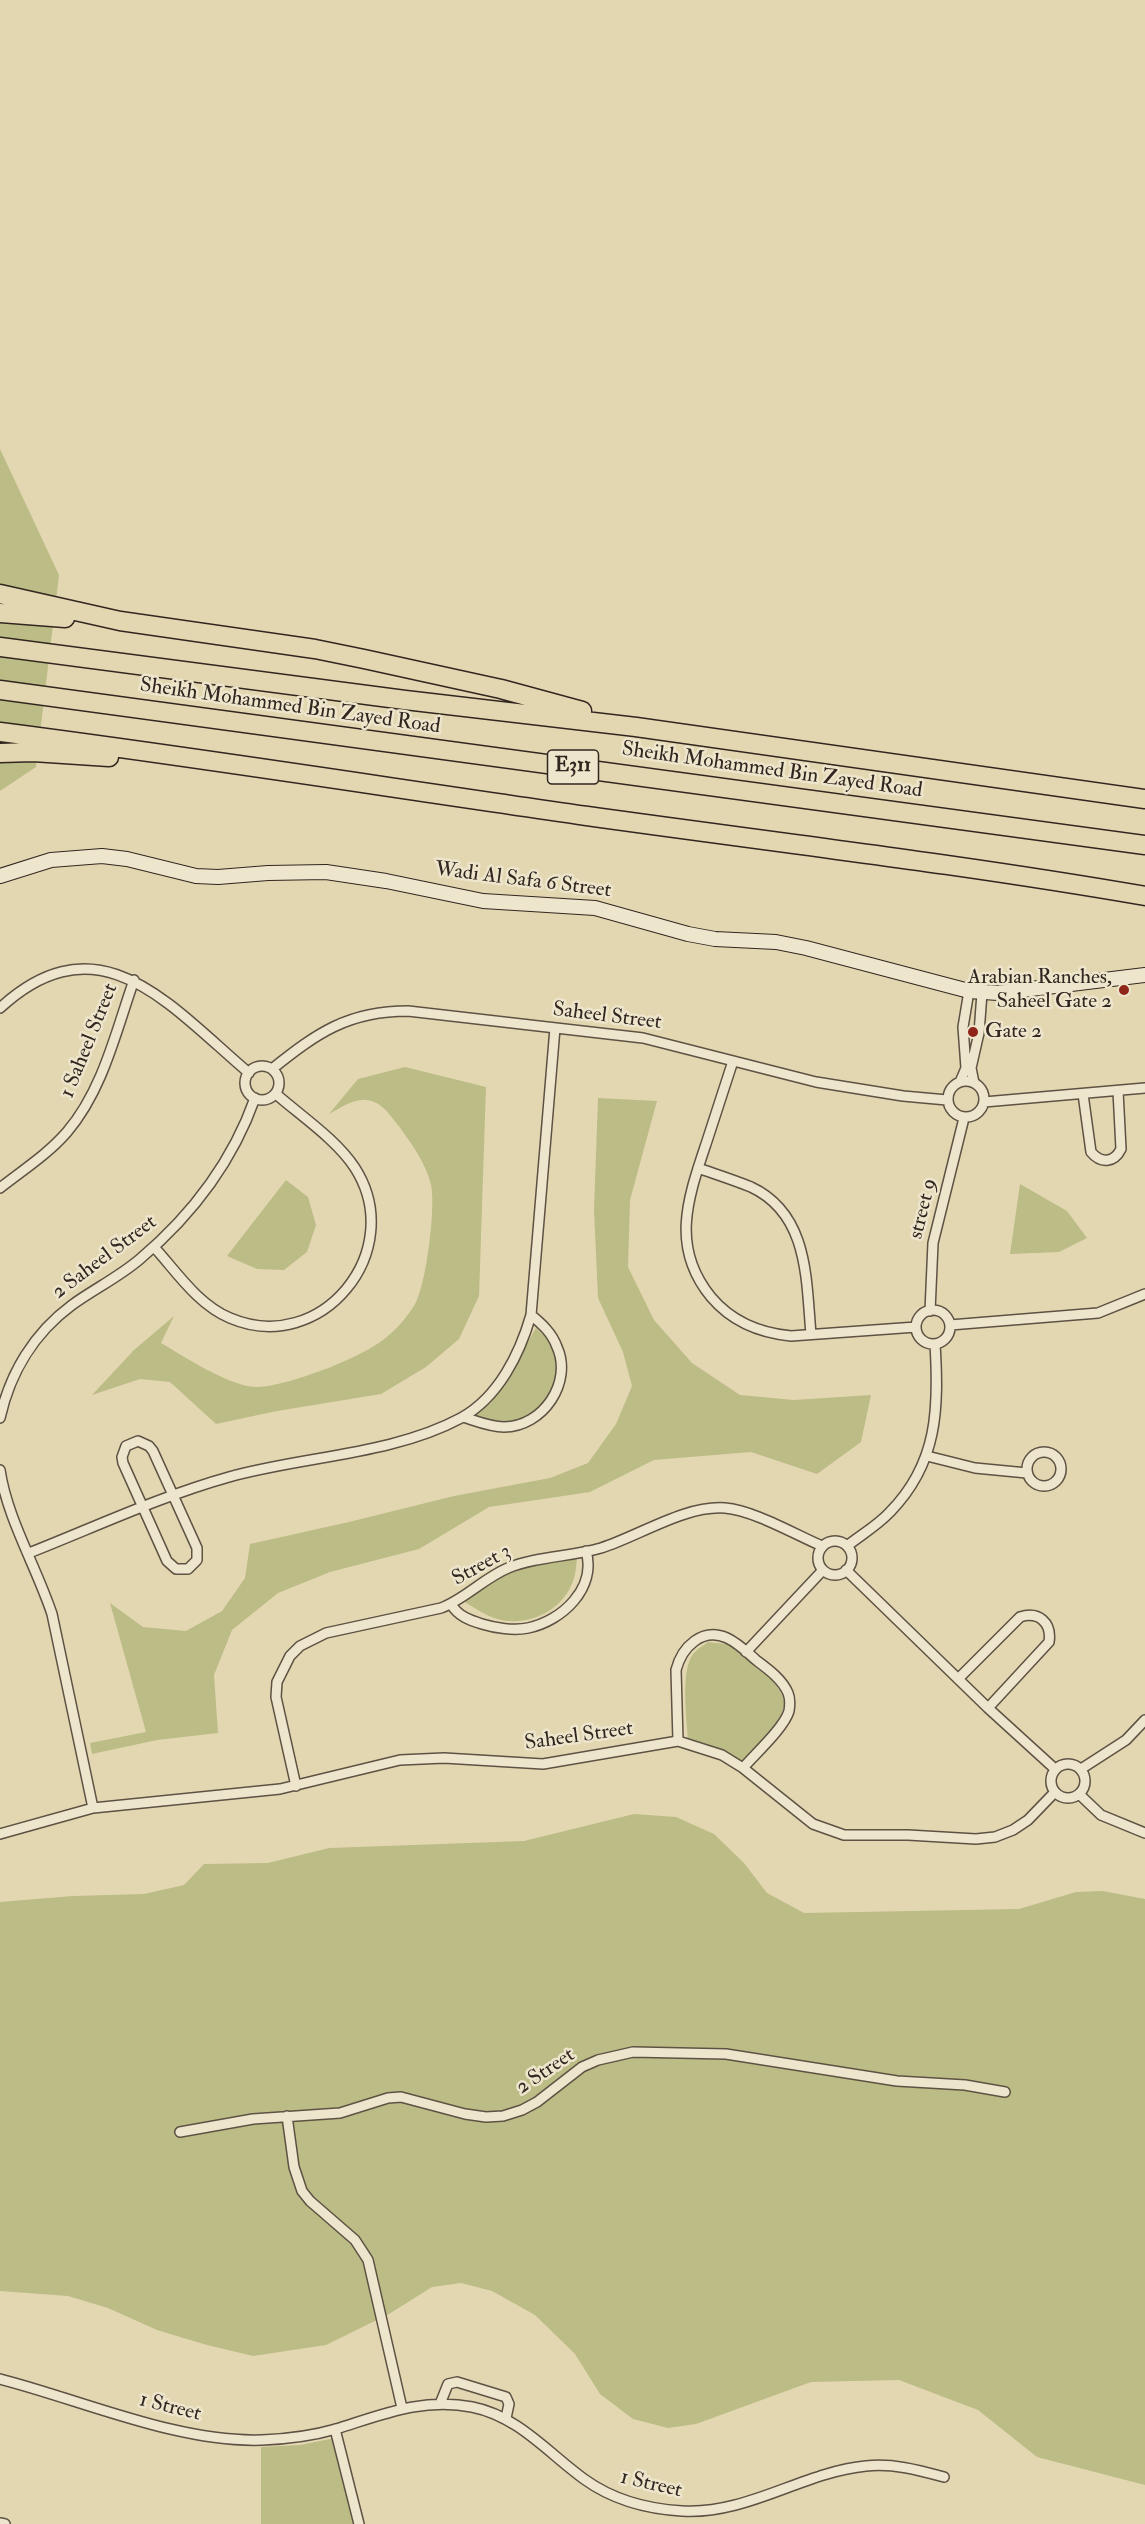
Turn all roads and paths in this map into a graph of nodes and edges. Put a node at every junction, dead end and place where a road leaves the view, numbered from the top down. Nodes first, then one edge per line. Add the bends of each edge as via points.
1 (0, 594) edge
2 (0, 612) edge
3 (120, 621) junction
4 (0, 647) edge
5 (0, 690) edge
6 (0, 698) edge
7 (54, 698) junction
8 (636, 727) junction
9 (0, 732) edge
10 (0, 753) edge
11 (194, 756) junction
12 (1145, 799) edge
13 (1145, 845) edge
14 (1011, 873) junction
15 (0, 876) edge
16 (1145, 882) edge
17 (1145, 896) edge
18 (1145, 975) edge
19 (134, 980) junction
20 (975, 992) junction
21 (0, 1008) edge
22 (966, 1008) junction
23 (980, 1010) junction
24 (555, 1028) junction
25 (969, 1056) junction
26 (733, 1061) junction
27 (272, 1069) junction
28 (249, 1073) junction
29 (960, 1082) junction
30 (974, 1083) junction
31 (1145, 1088) edge
32 (1118, 1091) junction
33 (276, 1094) junction
34 (1083, 1094) junction
35 (255, 1098) junction
36 (947, 1100) junction
37 (984, 1101) junction
38 (964, 1118) junction
39 (698, 1168) junction
40 (0, 1188) edge
41 (154, 1247) junction
42 (1145, 1294) edge
43 (930, 1311) junction
44 (531, 1315) junction
45 (950, 1325) junction
46 (916, 1327) junction
47 (811, 1334) junction
48 (935, 1344) junction
49 (463, 1417) junction
50 (0, 1418) edge
51 (927, 1456) junction
52 (0, 1470) edge
53 (1027, 1473) dead end
54 (172, 1495) junction
55 (143, 1509) junction
56 (822, 1546) junction
57 (847, 1546) junction
58 (586, 1551) junction
59 (29, 1553) junction
60 (823, 1570) junction
61 (846, 1570) junction
62 (451, 1604) junction
63 (746, 1652) junction
64 (958, 1679) junction
65 (988, 1708) junction
66 (1145, 1720) edge
67 (678, 1741) junction
68 (743, 1768) junction
69 (1055, 1768) junction
70 (1081, 1769) junction
71 (296, 1786) junction
72 (1055, 1792) junction
73 (1079, 1794) junction
74 (93, 1808) junction
75 (1145, 1833) edge
76 (0, 1834) edge
77 (1005, 2092) dead end
78 (287, 2116) junction
79 (180, 2132) dead end
80 (0, 2379) edge
81 (440, 2404) junction
82 (402, 2408) junction
83 (506, 2418) junction
84 (335, 2429) junction
85 (944, 2477) dead end
86 (0, 2523) edge
87 (5, 2524) edge
88 (359, 2524) edge

1 - 3 highway
2 - 3 highway
3 - 8 highway via 364,659 501,689
4 - 8 highway, Sheikh Mohammed Bin Zayed Road / E311
5 - 7 highway, Sheikh Mohammed Bin Zayed Road / E311
6 - 7 highway
7 - 13 highway, Sheikh Mohammed Bin Zayed Road / E311
8 - 12 highway, Sheikh Mohammed Bin Zayed Road / E311
9 - 11 highway
10 - 11 highway via 143,759
11 - 14 highway via 585,816
14 - 16 highway
14 - 17 highway
15 - 20 street, Wadi Al Safa 6 Street via 51,860 93,856 218,878 297,872 355,875 483,901 595,908 660,928 716,939 776,942
18 - 20 street, Wadi Al Safa 6 Street via 1059,987
19 - 21 street via 99,970 61,971 24,989
19 - 28 street
19 - 40 street, 1 Saheel Street via 101,1071 81,1113 52,1148
20 - 22 street
20 - 23 street
22 - 23 street
22 - 25 street via 963,1026
23 - 25 street via 979,1033
24 - 26 street, Saheel Street via 643,1038
24 - 27 street, Saheel Street via 408,1011 370,1013 334,1024
24 - 44 street
25 - 29 street
25 - 30 street
26 - 36 street, Saheel Street via 816,1082
26 - 39 street
27 - 28 street via 262,1066
27 - 33 street via 279,1078
28 - 35 street via 245,1084
29 - 30 street
29 - 36 street via 951,1088
30 - 37 street via 982,1091
31 - 32 street
32 - 34 street
32 - 34 street via 1121,1149 1107,1161 1091,1152
33 - 35 street via 266,1099
33 - 41 street via 340,1149 362,1182 369,1203 369,1247 350,1287 325,1308 295,1323 251,1324 211,1307
34 - 37 street
35 - 41 street, 2 Saheel Street via 229,1158 203,1195
36 - 38 street via 951,1110
37 - 38 street via 980,1112
38 - 43 street, street 9 via 933,1243
39 - 47 street via 752,1188 767,1197 790,1222 803,1255
39 - 47 street via 685,1222 690,1258 705,1290 728,1314 758,1330 783,1335
41 - 50 street, 2 Saheel Street via 72,1305 40,1334 13,1376
42 - 45 street via 1098,1313
43 - 45 street via 941,1312
43 - 46 street via 920,1316
44 - 49 street via 507,1372
44 - 49 street via 548,1329 558,1348 562,1370 551,1401 525,1422 505,1427
45 - 48 street via 948,1335
46 - 47 street
46 - 48 street via 920,1338
48 - 51 street via 935,1423
49 - 54 street via 407,1440 259,1470
51 - 53 street via 975,1468
51 - 57 street via 918,1475 889,1513
52 - 59 street via 7,1502
54 - 55 street
54 - 55 street via 149,1446 138,1441 132,1443 126,1446 122,1457
54 - 55 street via 198,1554 188,1569 182,1571 171,1566
55 - 59 street
56 - 57 street via 832,1541
56 - 58 street, Street 3 via 744,1512 712,1508
56 - 60 street via 818,1561
57 - 61 street via 851,1561
58 - 62 street, Street 3 via 541,1558 507,1569
58 - 62 street via 589,1572 583,1588 545,1623 526,1629 485,1625 462,1616
59 - 74 street via 59,1641
60 - 61 street via 832,1574
60 - 63 street
61 - 64 street
62 - 71 street, Street 3 via 326,1633 306,1642 290,1656 277,1682 276,1697
63 - 67 street via 713,1635 693,1642 685,1650 676,1670
63 - 68 street via 782,1683 790,1701 785,1720
64 - 65 street
64 - 65 street via 1020,1617 1044,1619 1049,1626 1049,1642
65 - 69 street
66 - 70 street via 1125,1740
67 - 68 street, Saheel Street via 722,1755
67 - 71 street, Saheel Street via 543,1764 444,1758 400,1760
68 - 72 street, Saheel Street via 813,1824 844,1835 995,1837 1028,1820
69 - 70 street via 1065,1763
69 - 72 street via 1050,1783
70 - 73 street via 1085,1785
71 - 74 street, Saheel Street
72 - 73 street via 1064,1798
73 - 75 street via 1101,1815
74 - 76 street, Saheel Street
77 - 78 street, 2 Street via 897,2081 726,2054 633,2052 582,2067 537,2102 503,2115 465,2114 401,2097 340,2113
78 - 79 street, 2 Street
78 - 82 street via 294,2167 302,2191 355,2240 368,2260
80 - 84 street, 1 Street via 204,2435 258,2440
81 - 82 street, 1 Street
81 - 83 street, 1 Street via 474,2407
81 - 83 street via 448,2384 457,2382 506,2397
82 - 84 street, 1 Street
83 - 85 street, 1 Street via 607,2493 661,2510 689,2512 716,2508 835,2472 868,2466 902,2466
84 - 88 street
86 - 87 street

